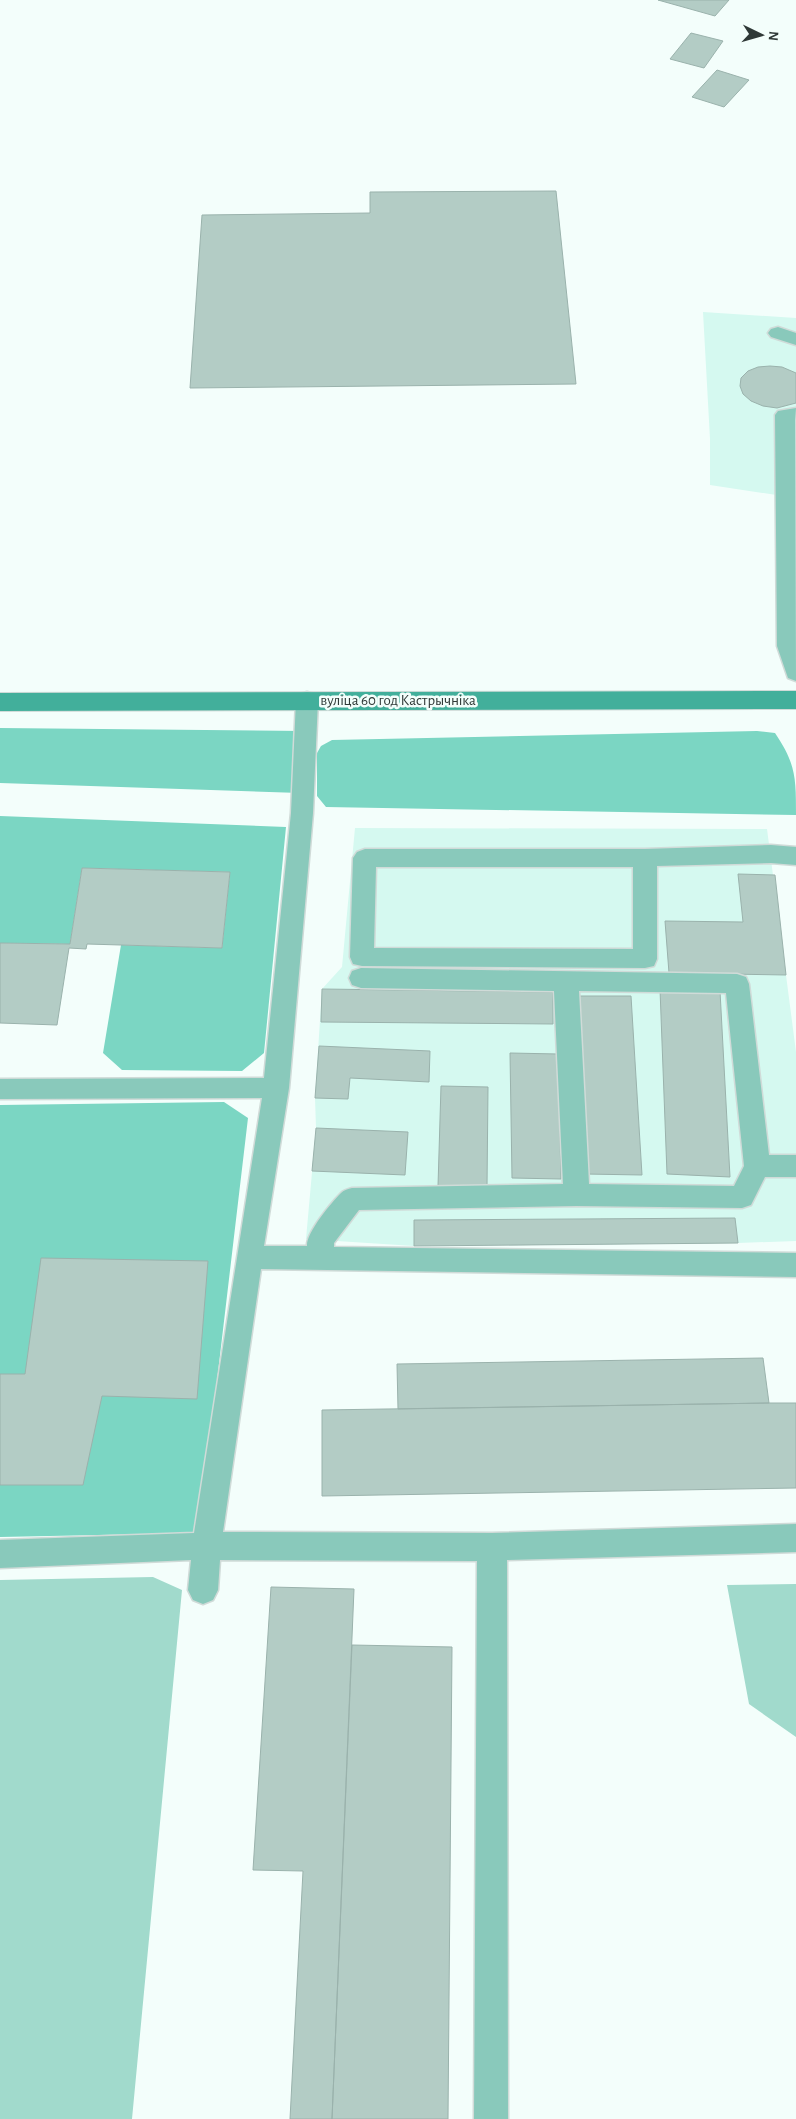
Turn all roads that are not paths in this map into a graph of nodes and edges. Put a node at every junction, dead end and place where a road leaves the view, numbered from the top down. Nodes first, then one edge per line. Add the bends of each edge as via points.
1 (778, 333) dead end
2 (796, 339) edge
3 (796, 414) edge
4 (796, 673) edge
5 (307, 700) junction
6 (796, 700) edge
7 (0, 702) edge
8 (796, 856) edge
9 (645, 858) junction
10 (361, 978) dead end
11 (566, 981) junction
12 (276, 1088) junction
13 (0, 1089) edge
14 (756, 1166) junction
15 (796, 1166) edge
16 (577, 1195) junction
17 (249, 1257) junction
18 (322, 1257) junction
19 (796, 1265) edge
20 (796, 1538) edge
21 (207, 1546) junction
22 (492, 1548) junction
23 (0, 1554) edge
24 (203, 1590) dead end
25 (491, 2119) edge

1 - 2 lane
3 - 4 lane via 785,415 788,646
5 - 6 street, вуліца 60 год Кастрычніка
5 - 7 street, вуліца 60 год Кастрычніка
5 - 12 lane via 302,813
8 - 9 lane
9 - 9 lane via 365,858 362,957 645,959
10 - 11 lane
11 - 14 lane via 737,984
11 - 16 lane
12 - 13 lane
12 - 17 lane
14 - 15 lane
14 - 16 lane via 742,1197
16 - 18 lane via 352,1199 320,1240
17 - 18 lane
17 - 21 lane
18 - 19 lane
20 - 22 lane
21 - 22 lane
21 - 23 lane
21 - 24 lane
22 - 25 lane

